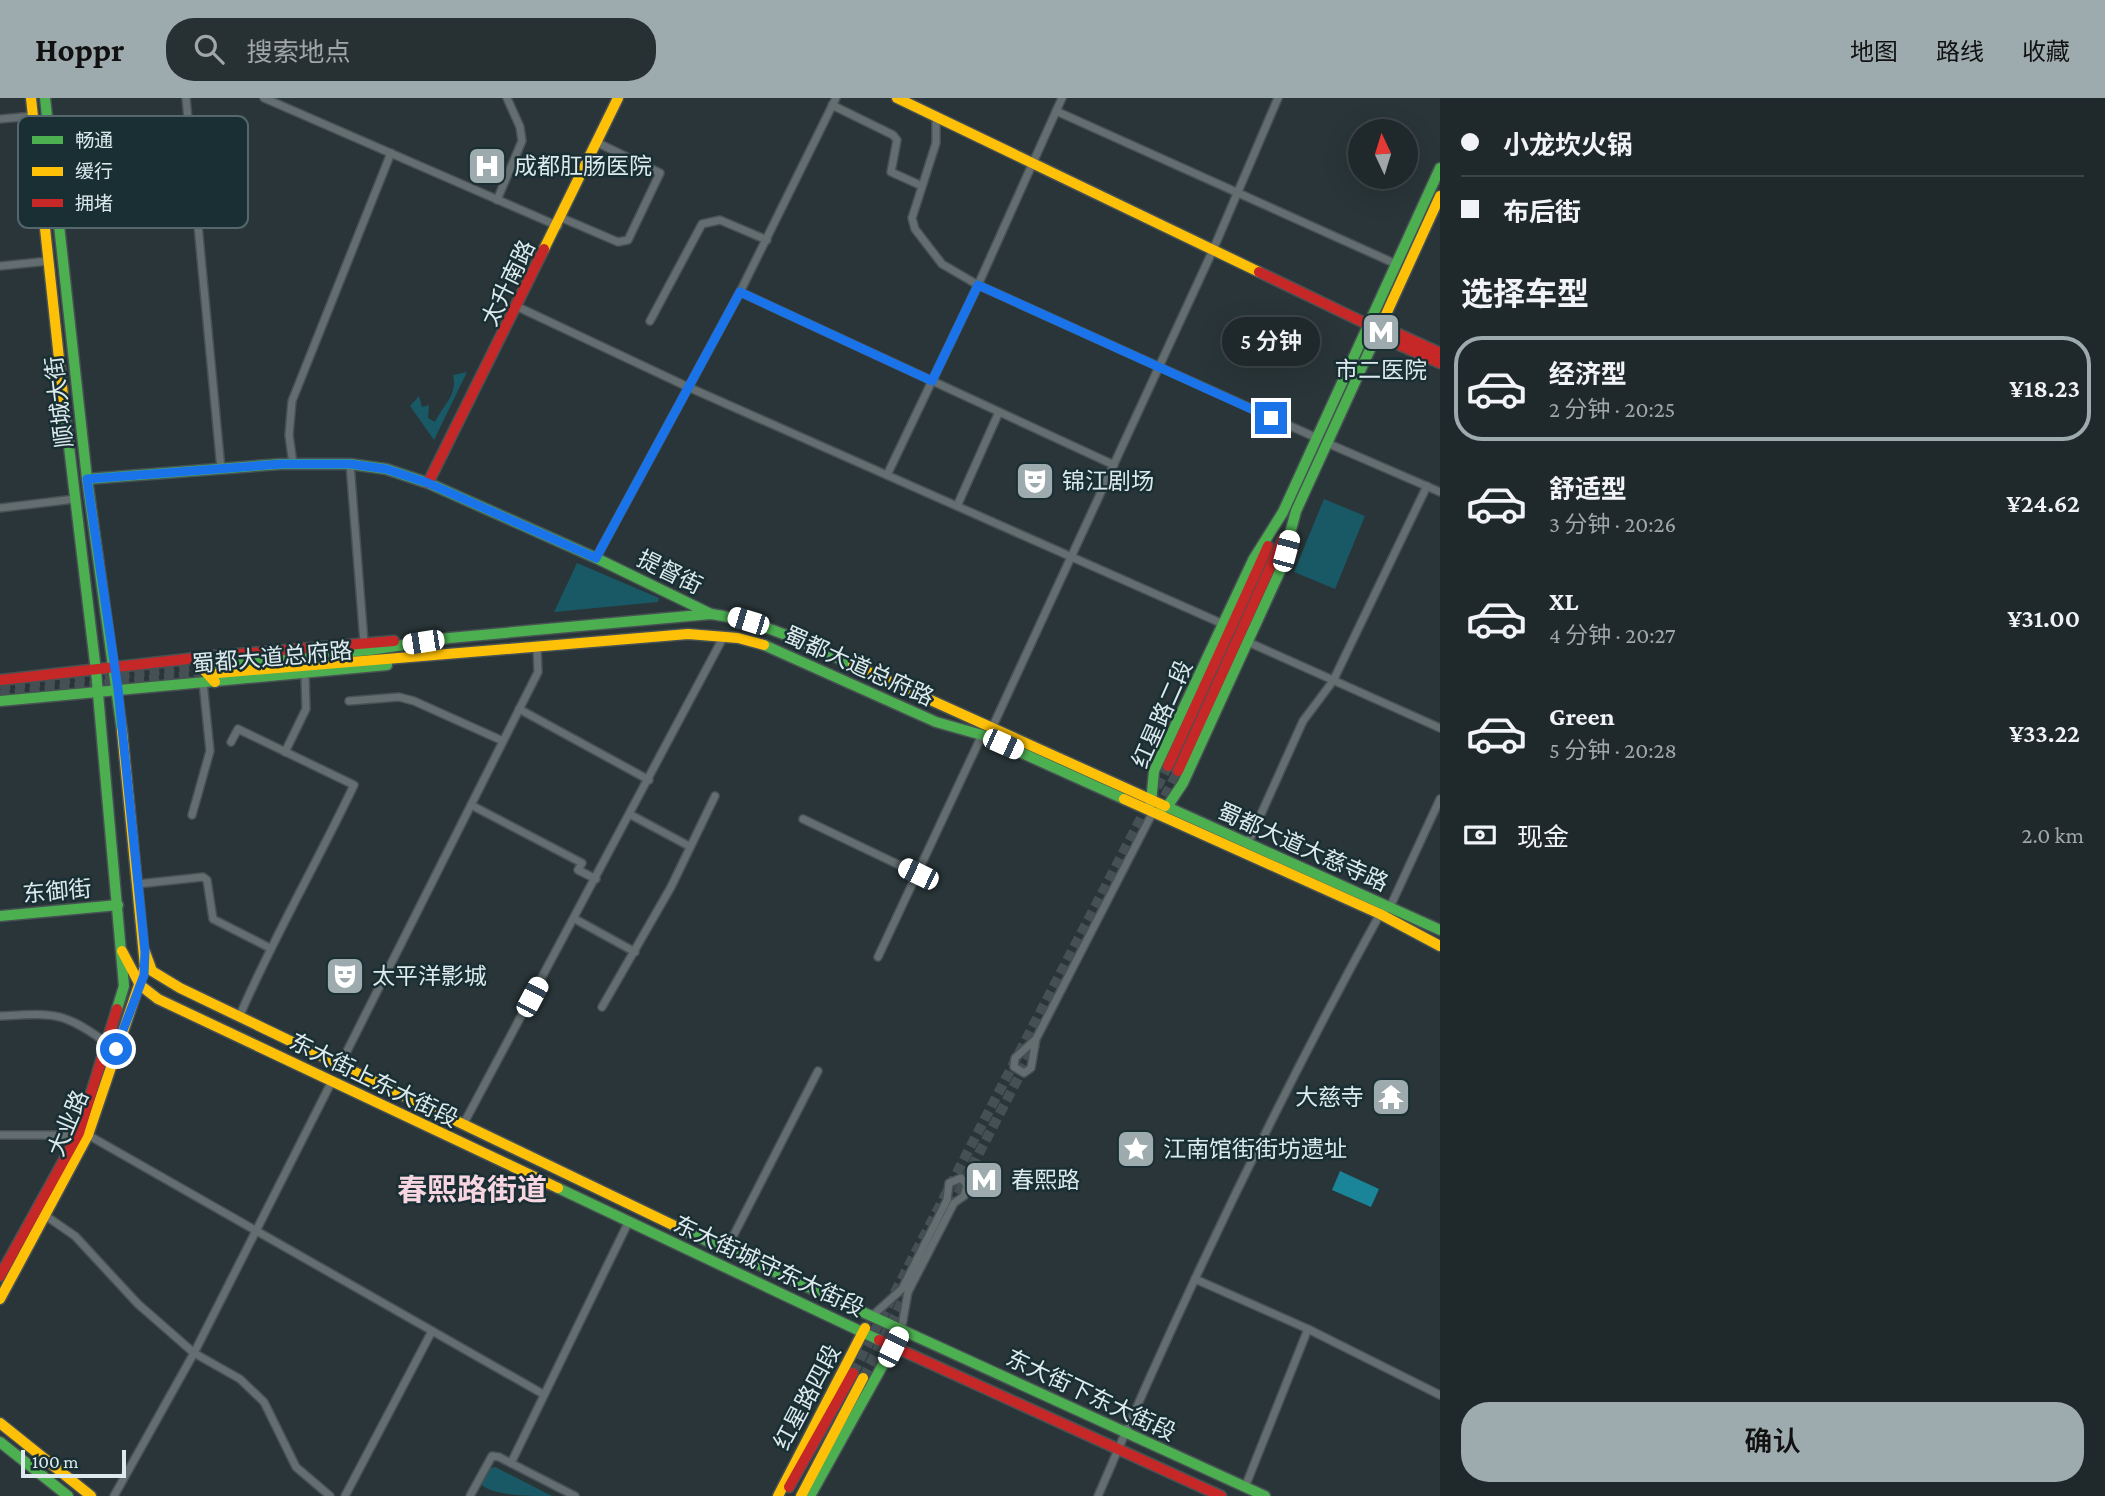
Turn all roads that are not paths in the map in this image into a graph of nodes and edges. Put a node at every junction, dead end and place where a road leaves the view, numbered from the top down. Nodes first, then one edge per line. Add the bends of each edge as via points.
1 (31, 98) edge
2 (45, 98) edge
3 (186, 98) edge
4 (264, 98) edge
5 (507, 98) edge
6 (618, 98) edge
7 (897, 98) edge
8 (1062, 98) edge
9 (1278, 98) edge
10 (834, 102) edge
11 (1056, 111) junction
12 (33, 116) edge
13 (47, 116) edge
14 (188, 116) edge
15 (18, 117) edge
16 (0, 119) edge
17 (936, 122) dead end
18 (598, 143) junction
19 (391, 153) junction
20 (1031, 163) junction
21 (1440, 168) edge
22 (922, 186) junction
23 (1238, 192) junction
24 (1440, 196) edge
25 (498, 200) junction
26 (560, 222) junction
27 (45, 228) edge
28 (59, 228) edge
29 (198, 228) edge
30 (767, 240) junction
31 (1213, 250) junction
32 (49, 261) junction
33 (1396, 264) junction
34 (0, 266) edge
35 (978, 285) junction
36 (740, 292) junction
37 (517, 307) junction
38 (650, 321) dead end
39 (1369, 326) junction
40 (1379, 330) junction
41 (1440, 353) edge
42 (1440, 363) edge
43 (1157, 368) junction
44 (932, 381) junction
45 (688, 387) junction
46 (999, 412) junction
47 (1317, 438) junction
48 (1327, 443) junction
49 (293, 464) junction
50 (350, 464) junction
51 (1114, 466) junction
52 (220, 469) junction
53 (887, 475) junction
54 (87, 479) junction
55 (428, 483) junction
56 (1427, 486) junction
57 (1440, 492) edge
58 (75, 499) junction
59 (957, 506) junction
60 (0, 508) edge
61 (1283, 512) junction
62 (1296, 512) junction
63 (1073, 557) junction
64 (596, 558) junction
65 (711, 614) junction
66 (1223, 624) junction
67 (724, 636) junction
68 (449, 638) junction
69 (364, 642) junction
70 (1248, 642) junction
71 (537, 647) junction
72 (449, 654) junction
73 (115, 669) junction
74 (216, 669) junction
75 (96, 671) junction
76 (305, 674) junction
77 (0, 680) edge
78 (1332, 681) junction
79 (204, 682) junction
80 (118, 689) junction
81 (98, 691) junction
82 (0, 701) edge
83 (349, 701) dead end
84 (519, 709) junction
85 (992, 728) junction
86 (1440, 728) edge
87 (982, 735) junction
88 (503, 741) junction
89 (231, 742) dead end
90 (285, 752) junction
91 (649, 780) junction
92 (715, 796) dead end
93 (1150, 799) junction
94 (1440, 799) edge
95 (471, 804) junction
96 (1167, 807) junction
97 (1153, 812) junction
98 (192, 815) dead end
99 (631, 815) junction
100 (803, 819) dead end
101 (1248, 843) junction
102 (689, 846) junction
103 (918, 874) junction
104 (596, 879) junction
105 (138, 884) junction
106 (118, 905) junction
107 (1390, 907) junction
108 (1380, 914) junction
109 (0, 916) edge
110 (575, 919) junction
111 (1440, 930) edge
112 (1440, 946) edge
113 (270, 948) junction
114 (122, 951) junction
115 (145, 952) junction
116 (635, 952) junction
117 (878, 957) dead end
118 (140, 985) junction
119 (201, 997) junction
120 (602, 1007) dead end
121 (193, 1013) junction
122 (240, 1015) junction
123 (0, 1016) edge
124 (1036, 1039) junction
125 (108, 1044) junction
126 (341, 1063) junction
127 (818, 1071) dead end
128 (331, 1083) junction
129 (464, 1123) junction
130 (83, 1134) junction
131 (0, 1135) edge
132 (639, 1208) joint
133 (46, 1216) junction
134 (629, 1222) junction
135 (256, 1234) junction
136 (726, 1250) junction
137 (0, 1276) edge
138 (1195, 1279) junction
139 (0, 1298) edge
140 (872, 1316) junction
141 (1308, 1329) junction
142 (432, 1331) junction
143 (901, 1331) junction
144 (863, 1332) junction
145 (893, 1347) junction
146 (194, 1353) junction
147 (853, 1373) tunnel mouth
148 (863, 1378) tunnel mouth
149 (543, 1394) junction
150 (1440, 1395) edge
151 (0, 1423) edge
152 (1126, 1432) junction
153 (0, 1442) edge
154 (1118, 1450) junction
155 (511, 1463) junction
156 (1245, 1487) junction
157 (68, 1496) edge
158 (91, 1496) edge
159 (114, 1496) edge
160 (330, 1496) edge
161 (345, 1496) edge
162 (470, 1496) edge
163 (575, 1496) edge
164 (778, 1496) edge
165 (784, 1496) edge
166 (801, 1496) edge
167 (810, 1496) edge
168 (1098, 1496) edge
169 (1221, 1496) edge
170 (1265, 1496) edge

1 - 12 main road, 顺城大街
2 - 13 main road, 顺城大街
3 - 14 street
4 - 19 street
5 - 25 street via 522,141
6 - 18 main road, 太升南路
7 - 20 main road
8 - 11 street
9 - 23 street
10 - 22 street via 893,135 897,140 891,172
10 - 30 street
11 - 20 street
11 - 23 street
15 - 16 street
17 - 22 street via 936,143
18 - 26 main road, 太升南路
18 - 26 street via 660,173 628,240 618,242
19 - 25 street
19 - 49 street via 292,401 289,435
20 - 31 main road
20 - 35 street
21 - 33 main road, 红星路二段
22 - 35 street via 912,218 915,229 942,264
23 - 31 street
23 - 33 street
24 - 40 main road, 红星路二段
25 - 26 street
26 - 37 main road, 太升南路
27 - 32 main road, 顺城大街
28 - 54 main road, 顺城大街
29 - 52 street
30 - 36 street
30 - 38 street via 720,220 702,224
31 - 39 main road
31 - 43 street
32 - 34 street
32 - 58 main road, 顺城大街
33 - 39 main road, 红星路二段
35 - 43 street
35 - 44 street
36 - 44 street
36 - 45 street
37 - 45 street
37 - 55 main road, 太升南路
39 - 40 main road
39 - 47 main road, 红星路二段
40 - 41 main road
40 - 42 main road
40 - 48 main road, 红星路二段
43 - 47 street
43 - 51 street
44 - 46 street
44 - 53 street
45 - 53 street
45 - 64 street
46 - 51 street
46 - 59 street
47 - 61 main road, 红星路二段
48 - 56 street
48 - 62 main road, 红星路二段
49 - 50 main road, 提督街
49 - 52 main road, 提督街
50 - 55 main road, 提督街 via 386,469
50 - 69 street
51 - 63 street
52 - 54 main road, 提督街
53 - 59 street
54 - 73 main road, 顺城大街
55 - 64 main road, 提督街
56 - 57 street
56 - 78 street
58 - 60 street
58 - 75 main road, 顺城大街
59 - 63 street
61 - 62 main road via 1173,768
61 - 66 main road, 红星路二段 via 1253,560
62 - 70 main road, 红星路二段 via 1280,572
63 - 66 street
63 - 85 street
64 - 65 main road, 提督街
65 - 68 main road, 蜀都大道总府路
65 - 85 main road, 蜀都大道总府路 via 773,629
66 - 93 main road, 红星路二段 via 1154,771
67 - 71 main road, 蜀都大道总府路 via 688,634
67 - 87 main road, 蜀都大道总府路 via 763,645 936,722
67 - 91 street
68 - 69 main road, 蜀都大道总府路
68 - 74 main road, 蜀都大道总府路
69 - 74 main road, 蜀都大道总府路
70 - 78 street
70 - 96 main road, 红星路二段 via 1183,783
71 - 72 main road, 蜀都大道总府路
71 - 84 street via 538,672
72 - 74 main road, 蜀都大道总府路
72 - 76 main road, 蜀都大道总府路
73 - 74 main road, 蜀都大道总府路
73 - 75 main road, 蜀都大道总府路
73 - 80 main road, 顺城大街
74 - 76 main road, 蜀都大道总府路
74 - 79 main road, 蜀都大道总府路
75 - 77 main road, 蜀都大道总府路
75 - 81 main road, 顺城大街
76 - 90 street via 306,709
78 - 86 street
78 - 101 street via 1303,721
79 - 80 main road, 蜀都大道总府路
79 - 98 street via 210,751
80 - 81 main road, 蜀都大道总府路
80 - 105 main road, 顺城大街
81 - 82 main road, 蜀都大道总府路
81 - 106 main road, 顺城大街
83 - 88 street via 399,697
84 - 88 street
84 - 91 street
85 - 93 main road, 蜀都大道总府路
87 - 97 main road, 蜀都大道总府路
87 - 103 street
88 - 95 street
89 - 90 street via 238,729
90 - 113 street via 354,785
91 - 99 street
92 - 102 street
93 - 96 main road, 蜀都大道大慈寺路
93 - 97 main road, 红星路二段
94 - 107 street
95 - 104 street via 582,863 578,870
95 - 126 street
96 - 97 main road
96 - 101 main road, 蜀都大道大慈寺路
97 - 108 main road, 蜀都大道大慈寺路
97 - 124 street
99 - 102 street
99 - 104 street
100 - 103 street
101 - 107 main road, 蜀都大道大慈寺路
102 - 116 street
103 - 117 street
104 - 110 street
105 - 113 street via 203,877 214,919
105 - 115 main road, 顺城大街
106 - 109 main road, 东御街
106 - 114 main road, 顺城大街
107 - 108 street
107 - 111 main road, 蜀都大道大慈寺路
108 - 112 main road, 蜀都大道大慈寺路
108 - 138 street via 1275,1113
110 - 116 street
110 - 129 street
113 - 122 street
114 - 118 main road, 东大街上东大街段
114 - 125 main road, 大业路 via 124,986
115 - 118 main road, 大业路
115 - 119 main road, 东大街上东大街段 via 159,977
116 - 120 street
118 - 121 main road, 东大街上东大街段 via 158,999
118 - 130 main road, 大业路
119 - 121 main road via 193,998
119 - 122 main road, 东大街上东大街段
121 - 128 main road, 东大街上东大街段
122 - 126 main road, 东大街上东大街段
123 - 125 street via 52,1013 75,1020
124 - 124 street via 1015,1058 1018,1072 1031,1068
125 - 130 main road, 大业路
126 - 129 main road, 东大街上东大街段
127 - 136 street
128 - 134 main road, 东大街上东大街段
128 - 135 street
129 - 132 main road, 东大街上东大街段
130 - 131 street
130 - 133 main road, 大业路
130 - 135 street
130 - 137 main road, 大业路
132 - 136 main road, 东大街城守东大街段
133 - 139 main road, 大业路
133 - 146 street via 75,1236 138,1304
134 - 144 main road, 东大街城守东大街段
134 - 149 street
135 - 142 street
135 - 146 street
136 - 140 main road, 东大街城守东大街段
138 - 141 street
138 - 152 street
140 - 143 main road, 东大街城守东大街段
140 - 143 street via 902,1289 947,1200 949,1183 961,1178 966,1192 954,1203 908,1292
140 - 144 main road, 红星路四段
141 - 150 street
141 - 156 street
142 - 149 street
142 - 161 street
143 - 145 main road
143 - 152 main road, 东大街下东大街段
144 - 145 main road, 东大街城守东大街段
144 - 164 main road, 红星路四段
145 - 154 main road, 东大街下东大街段
145 - 167 main road
146 - 159 street
146 - 160 street via 240,1379 264,1402 296,1467
147 - 165 main road
148 - 166 main road
149 - 155 street
151 - 158 main road
152 - 154 street
152 - 156 main road, 东大街下东大街段
153 - 157 main road
154 - 168 street
154 - 169 main road, 东大街下东大街段
155 - 162 street via 489,1458
155 - 163 street
156 - 170 main road, 东大街下东大街段

